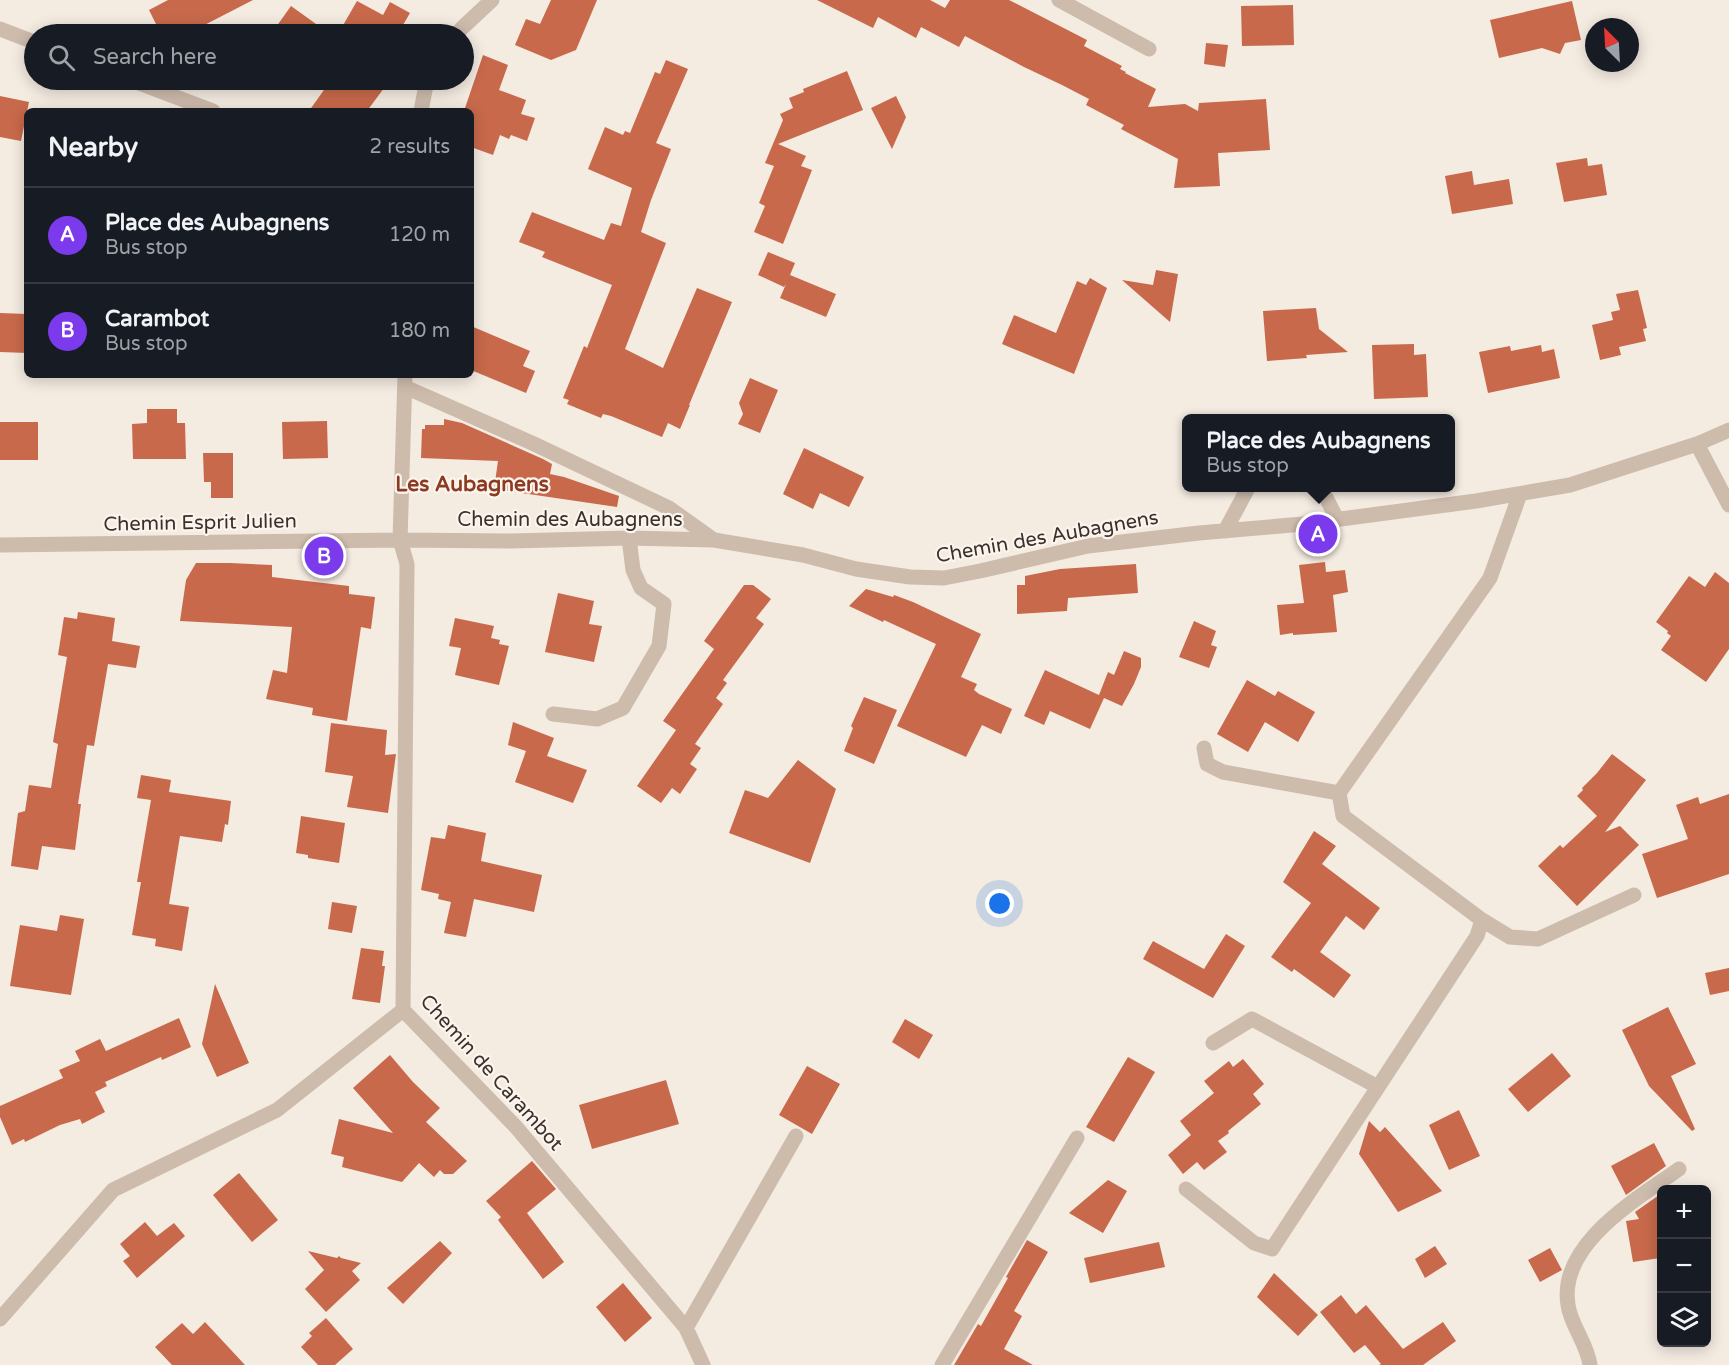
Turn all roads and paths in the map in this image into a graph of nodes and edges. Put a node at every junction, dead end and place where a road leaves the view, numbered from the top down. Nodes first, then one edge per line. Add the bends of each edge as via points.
1 (492, 0) edge
2 (1059, 0) edge
3 (466, 24) edge
4 (0, 29) edge
5 (24, 38) edge
6 (1149, 49) dead end
7 (157, 90) edge
8 (425, 90) edge
9 (205, 108) edge
10 (422, 108) edge
11 (405, 381) edge
12 (1729, 430) edge
13 (1697, 444) junction
14 (1246, 492) edge
15 (1323, 492) edge
16 (1520, 494) junction
17 (1729, 505) edge
18 (1337, 519) junction
19 (1225, 531) junction
20 (629, 538) junction
21 (399, 540) junction
22 (714, 540) junction
23 (0, 544) edge
24 (553, 714) dead end
25 (1204, 748) dead end
26 (1339, 793) junction
27 (1634, 895) dead end
28 (1482, 920) junction
29 (403, 1010) junction
30 (1212, 1043) dead end
31 (1378, 1088) junction
32 (796, 1136) dead end
33 (1077, 1138) dead end
34 (1678, 1169) dead end
35 (1186, 1189) dead end
36 (0, 1319) edge
37 (686, 1328) junction
38 (703, 1365) edge
39 (942, 1365) edge
40 (1590, 1365) edge

1 - 3 street
2 - 6 street
4 - 5 street
7 - 9 street
8 - 10 street
11 - 21 street, Chemin de Carambot
11 - 22 street via 669,508
12 - 13 street, Chemin des Aubagnens
13 - 16 street, Chemin des Aubagnens via 1570,485
13 - 17 street
14 - 19 street
15 - 18 street
16 - 18 street, Chemin des Aubagnens
16 - 26 street via 1490,578
18 - 19 street, Chemin des Aubagnens
19 - 22 street, Chemin des Aubagnens via 1088,546 944,578 856,569 803,555
20 - 21 street, Chemin des Aubagnens
20 - 22 street, Chemin des Aubagnens
20 - 24 street via 633,570 641,588 664,604 659,646 623,708 597,719
21 - 23 street, Chemin Esprit Julien
21 - 29 street, Chemin de Carambot via 407,564
25 - 26 street via 1207,764 1223,772
26 - 28 street via 1343,816
27 - 28 street via 1538,939 1510,937
28 - 31 street via 1477,936
29 - 36 street via 277,1110 112,1190
29 - 37 street, Chemin de Carambot via 516,1127
30 - 31 street via 1252,1019
31 - 35 street via 1272,1249 1254,1243
32 - 37 street
33 - 39 street
34 - 40 street via 1592,1237 1575,1263 1566,1291 1568,1308
37 - 38 street, Chemin de Carambot

